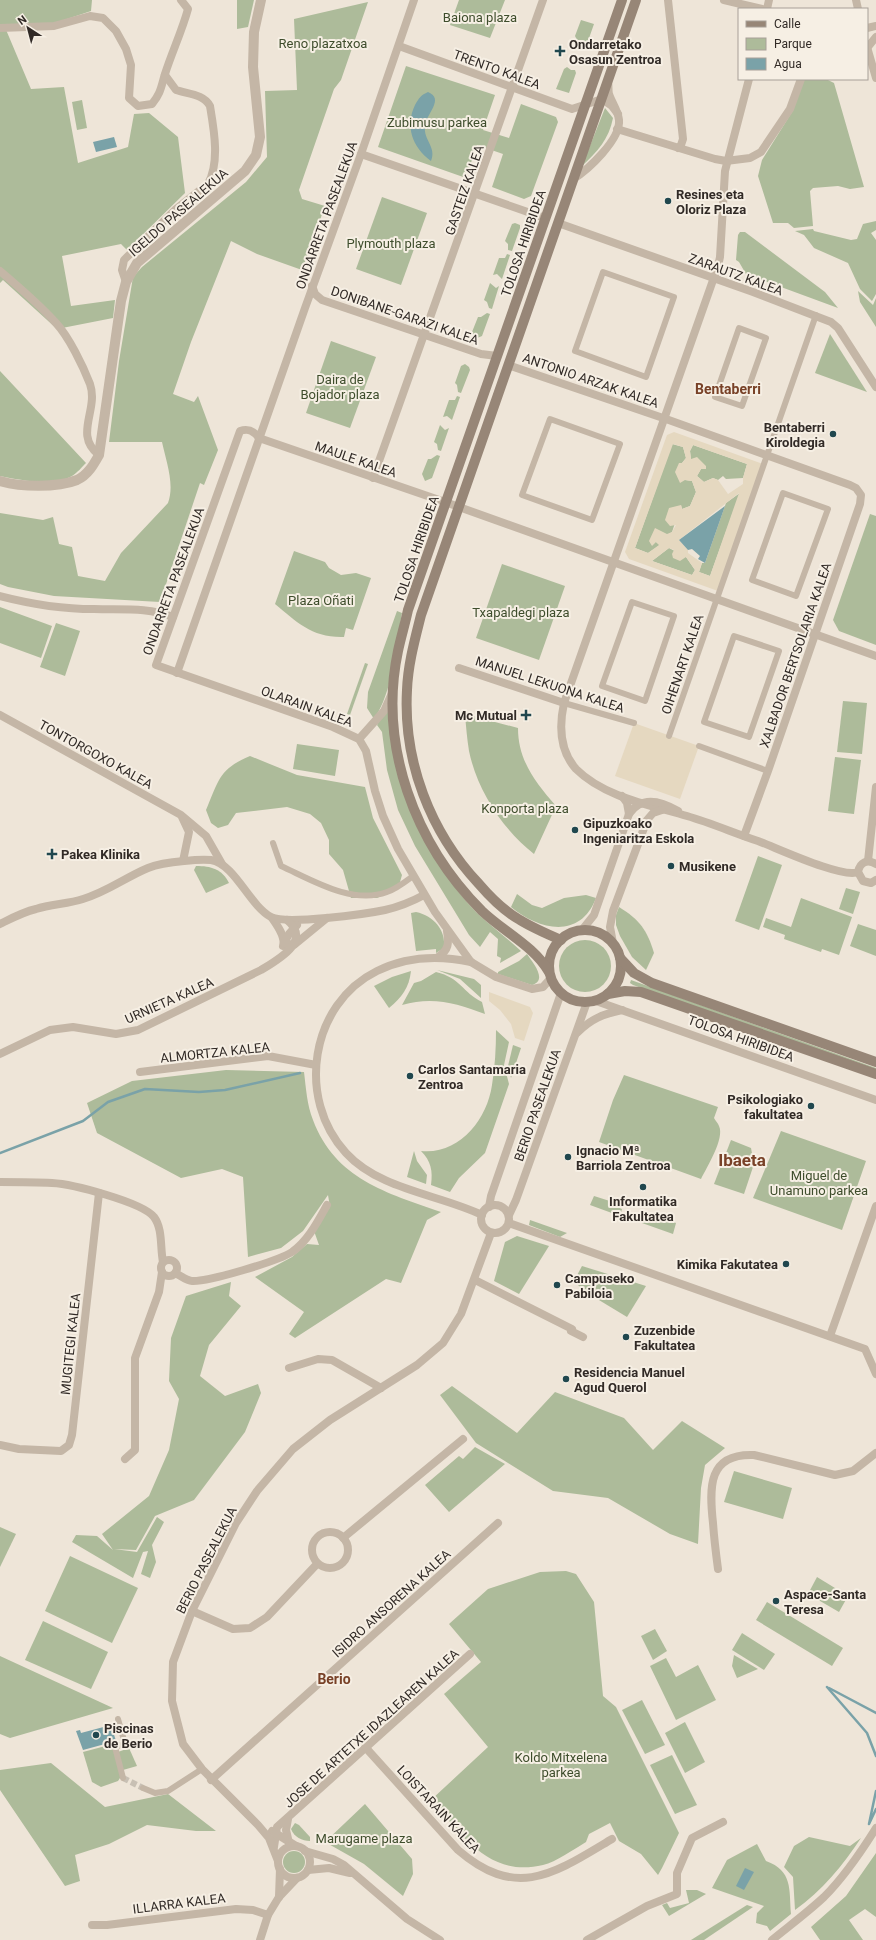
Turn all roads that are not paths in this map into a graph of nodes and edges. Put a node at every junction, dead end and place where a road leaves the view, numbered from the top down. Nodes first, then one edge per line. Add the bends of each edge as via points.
1 (181, 0) edge
2 (261, 0) edge
3 (414, 0) edge
4 (543, 0) edge
5 (622, 0) edge
6 (636, 0) edge
7 (668, 0) edge
8 (724, 0) edge
9 (758, 8) edge
10 (0, 28) edge
11 (876, 37) edge
12 (399, 46) junction
13 (868, 46) edge
14 (868, 50) edge
15 (165, 75) junction
16 (876, 78) edge
17 (608, 80) junction
18 (749, 80) edge
19 (801, 80) edge
20 (513, 88) junction
21 (602, 99) junction
22 (587, 103) junction
23 (618, 114) junction
24 (617, 129) junction
25 (678, 148) junction
26 (361, 154) junction
27 (726, 161) junction
28 (573, 179) junction
29 (475, 195) junction
30 (545, 218) junction
31 (558, 223) junction
32 (0, 270) edge
33 (714, 278) junction
34 (126, 282) junction
35 (312, 286) junction
36 (816, 315) junction
37 (425, 335) junction
38 (575, 351) joint
39 (497, 356) junction
40 (508, 365) junction
41 (876, 387) edge
42 (715, 397) joint
43 (550, 419) joint
44 (666, 419) junction
45 (259, 438) junction
46 (99, 455) junction
47 (766, 456) junction
48 (373, 478) junction
49 (0, 481) edge
50 (850, 485) joint
51 (783, 493) joint
52 (445, 502) junction
53 (458, 507) junction
54 (614, 562) junction
55 (0, 596) edge
56 (716, 599) junction
57 (173, 617) junction
58 (815, 634) junction
59 (734, 636) joint
60 (876, 656) edge
61 (459, 668) dead end
62 (176, 673) junction
63 (602, 686) joint
64 (393, 691) junction
65 (564, 703) junction
66 (0, 716) edge
67 (634, 723) dead end
68 (669, 736) dead end
69 (359, 739) junction
70 (699, 746) dead end
71 (768, 771) junction
72 (876, 787) edge
73 (619, 795) junction
74 (641, 803) junction
75 (662, 810) junction
76 (629, 814) junction
77 (181, 815) junction
78 (688, 816) junction
79 (744, 836) junction
80 (274, 842) dead end
81 (183, 861) junction
82 (872, 862) edge
83 (222, 864) junction
84 (858, 872) junction
85 (413, 876) junction
86 (876, 880) edge
87 (424, 894) junction
88 (272, 918) junction
89 (327, 918) junction
90 (287, 920) junction
91 (305, 920) junction
92 (0, 924) edge
93 (295, 926) junction
94 (447, 930) junction
95 (582, 930) junction
96 (561, 940) junction
97 (284, 943) junction
98 (613, 943) junction
99 (294, 944) junction
100 (438, 957) junction
101 (620, 958) junction
102 (276, 961) junction
103 (471, 962) junction
104 (550, 975) junction
105 (561, 993) junction
106 (608, 994) junction
107 (592, 1002) junction
108 (622, 1010) junction
109 (574, 1036) junction
110 (0, 1054) edge
111 (876, 1062) edge
112 (316, 1065) junction
113 (140, 1072) dead end
114 (876, 1074) edge
115 (876, 1100) edge
116 (0, 1182) edge
117 (99, 1193) junction
118 (327, 1205) dead end
119 (876, 1206) edge
120 (489, 1207) junction
121 (482, 1215) junction
122 (509, 1219) junction
123 (491, 1233) junction
124 (163, 1262) junction
125 (162, 1272) junction
126 (175, 1273) junction
127 (475, 1280) junction
128 (830, 1336) junction
129 (583, 1337) dead end
130 (289, 1368) dead end
131 (876, 1374) edge
132 (381, 1388) junction
133 (463, 1439) dead end
134 (0, 1445) edge
135 (876, 1453) edge
136 (125, 1459) dead end
137 (498, 1523) dead end
138 (343, 1538) junction
139 (317, 1564) junction
140 (718, 1569) dead end
141 (192, 1611) junction
142 (470, 1654) dead end
143 (118, 1719) dead end
144 (366, 1748) junction
145 (202, 1770) junction
146 (124, 1778) dead end
147 (211, 1780) junction
148 (143, 1788) tunnel mouth
149 (288, 1819) junction
150 (724, 1822) dead end
151 (258, 1825) junction
152 (876, 1828) edge
153 (275, 1833) junction
154 (612, 1839) dead end
155 (292, 1844) junction
156 (274, 1848) junction
157 (305, 1851) junction
158 (278, 1861) junction
159 (280, 1869) junction
160 (308, 1870) junction
161 (354, 1875) junction
162 (297, 1878) junction
163 (279, 1897) junction
164 (268, 1915) junction
165 (92, 1924) dead end
166 (605, 1931) junction
167 (260, 1940) edge
168 (440, 1940) edge
169 (587, 1940) edge
170 (598, 1940) edge
171 (772, 1940) edge

1 - 15 street via 188,9
2 - 34 street, IGELDO PASEALEKUA via 254,32 253,67 260,137 256,155 246,171 137,263
3 - 12 street, ONDARRETA PASEALEKUA
4 - 20 street, GASTEIZ KALEA
5 - 22 main road, TOLOSA HIRIBIDEA
6 - 17 main road, TOLOSA HIRIBIDEA
7 - 25 street via 682,139 682,145
8 - 9 street
10 - 15 street via 54,26 90,16 103,18 116,31 126,49 131,65 129,98 138,106 152,104 160,94
11 - 13 street
12 - 20 street, TRENTO KALEA
12 - 26 street, ONDARRETA PASEALEKUA
14 - 16 street
15 - 34 street via 176,90 196,94 208,101 214,156 211,178 208,184 175,210 124,260 122,270
17 - 21 main road, TOLOSA HIRIBIDEA
17 - 23 street via 609,94
18 - 27 street
19 - 27 street via 790,109 761,152 750,158
20 - 22 street, TRENTO KALEA via 572,109
20 - 29 street, GASTEIZ KALEA
21 - 22 street, TRENTO KALEA
21 - 23 street
21 - 28 main road, TOLOSA HIRIBIDEA
22 - 30 main road, TOLOSA HIRIBIDEA
23 - 24 street via 620,122
24 - 25 street
24 - 28 street via 588,170
25 - 27 street
26 - 29 street
26 - 35 street, ONDARRETA PASEALEKUA
27 - 33 street via 720,257
28 - 31 main road, TOLOSA HIRIBIDEA
29 - 30 street
29 - 37 street, GASTEIZ KALEA
30 - 39 main road, TOLOSA HIRIBIDEA
31 - 33 street, ZARAUTZ KALEA
31 - 40 main road, TOLOSA HIRIBIDEA
32 - 46 street via 56,323 69,342 90,385 92,395 87,429 88,442
33 - 36 street, ZARAUTZ KALEA
33 - 44 street
34 - 46 street, IGELDO PASEALEKUA
35 - 37 street, DONIBANE-GARAZI KALEA via 322,300
35 - 45 street, ONDARRETA PASEALEKUA
36 - 41 street, ZARAUTZ KALEA via 838,328
36 - 47 street, OIHENART KALEA
37 - 39 street, DONIBANE-GARAZI KALEA via 484,355
37 - 48 street, GASTEIZ KALEA
38 - 38 street via 603,272 674,297 646,377
39 - 52 main road, TOLOSA HIRIBIDEA
40 - 44 street, ANTONIO ARZAK KALEA
40 - 53 main road, TOLOSA HIRIBIDEA
42 - 42 street via 739,328 766,338 742,406
43 - 43 street via 620,444 592,520 522,495
44 - 47 street, ANTONIO ARZAK KALEA
44 - 54 street
45 - 48 street, MAULE KALEA
45 - 57 street, ONDARRETA PASEALEKUA via 255,432 246,429 240,431
45 - 62 street, ONDARRETA PASEALEKUA
46 - 49 street, IGELDO PASEALEKUA via 91,469 78,480 49,486
47 - 50 street, ANTONIO ARZAK KALEA
47 - 56 street, OIHENART KALEA
48 - 52 street, MAULE KALEA
50 - 58 street, XALBADOR BERTSOLARIA KALEA via 858,491 861,499
51 - 51 street via 752,580 796,596 828,509
52 - 53 street, MAULE KALEA
52 - 64 main road, TOLOSA HIRIBIDEA via 408,610 398,652
53 - 54 street, MAULE KALEA
53 - 96 main road, TOLOSA HIRIBIDEA via 415,640 407,691 409,742 413,761 428,808 441,835 473,878 493,900 519,920
54 - 56 street, MAULE KALEA
54 - 65 street
55 - 57 street via 49,606 146,610
56 - 58 street, MAULE KALEA
56 - 68 street, OIHENART KALEA
57 - 62 street, ONDARRETA PASEALEKUA via 156,665
58 - 60 street, MAULE KALEA
58 - 71 street, XALBADOR BERTSOLARIA KALEA
59 - 59 street via 779,651 749,737 704,722
61 - 65 street, MANUEL LEKUONA KALEA
62 - 69 street, OLARAIN KALEA via 333,727
63 - 63 street via 632,602 674,616 645,701
64 - 69 street via 384,711
64 - 104 main road, TOLOSA HIRIBIDEA via 400,766 415,813 429,842 456,881 483,911 533,952
65 - 67 street, MANUEL LEKUONA KALEA
65 - 73 street via 560,730 567,754 587,779
66 - 77 street, TONTORGOXO KALEA
69 - 85 street, OLARAIN KALEA via 366,751 374,791 383,816
70 - 71 street
71 - 79 street, XALBADOR BERTSOLARIA KALEA
72 - 82 street
73 - 74 street
73 - 76 street via 627,803
74 - 75 street
74 - 76 street
74 - 78 street via 655,801
75 - 78 street
75 - 98 street via 653,813 647,820 613,911 610,927
76 - 95 street via 594,915
77 - 81 street via 189,832
77 - 83 street, TONTORGOXO KALEA via 206,836
78 - 79 street
79 - 84 street via 838,872
80 - 85 street via 281,866 344,892 375,896 388,892
81 - 83 street via 212,860
81 - 92 street via 149,867 102,893 83,900 37,908
82 - 84 street via 861,865
83 - 88 street, TONTORGOXO KALEA via 250,898
84 - 86 street via 863,882 871,883
85 - 87 street, OLARAIN KALEA
87 - 89 street via 385,910
87 - 94 street, OLARAIN KALEA
88 - 90 street
88 - 97 street
89 - 91 street
89 - 99 street, URNIETA KALEA
90 - 91 street
90 - 93 street
91 - 93 street
93 - 97 street
93 - 99 street via 297,934
94 - 100 street via 447,949
94 - 103 street, OLARAIN KALEA
95 - 96 main road
95 - 98 main road via 596,932
96 - 104 main road via 550,956
97 - 99 street
97 - 102 street
98 - 101 main road
99 - 102 street, URNIETA KALEA
100 - 103 street
100 - 112 street via 414,958 392,965 372,974 352,989 333,1012 327,1024 321,1038
101 - 106 main road via 620,974 614,988
101 - 111 main road, TOLOSA HIRIBIDEA via 634,973 652,983
102 - 110 street, URNIETA KALEA via 138,1030 116,1034 73,1026 50,1030
103 - 104 street via 490,974 532,989 543,987
104 - 105 main road
105 - 107 main road via 578,1002
105 - 120 street, BERIO PASEALEKUA
106 - 107 main road
106 - 114 main road, TOLOSA HIRIBIDEA via 642,992
107 - 108 street, TOLOSA HIRIBIDEA
107 - 109 street, BERIO PASEALEKUA
108 - 109 street via 588,1022
108 - 115 street, TOLOSA HIRIBIDEA
109 - 122 street, BERIO PASEALEKUA
112 - 113 street, ALMORTZA KALEA via 268,1056
112 - 121 street via 316,1089 327,1125 335,1139 357,1163 380,1177
116 - 117 street via 54,1183
117 - 124 street via 141,1208 154,1217 160,1230
117 - 134 street, MUGITEGI KALEA via 69,1445 61,1451 19,1449
118 - 126 street via 310,1234 292,1252 214,1279 190,1281
119 - 128 street
120 - 121 street
120 - 122 street via 501,1206
121 - 123 street via 484,1228
122 - 123 street via 506,1229 500,1233
122 - 128 street
123 - 127 street, BERIO PASEALEKUA
124 - 125 street
124 - 126 street via 174,1262 177,1268
125 - 126 street via 168,1276
125 - 136 street via 159,1292 135,1358 135,1450
127 - 129 street
127 - 132 street, BERIO PASEALEKUA via 462,1314 443,1342 417,1365
128 - 131 street via 865,1348
130 - 132 street via 318,1358 332,1360
132 - 141 street, BERIO PASEALEKUA via 330,1420 293,1450 257,1491 236,1523
133 - 138 street
135 - 140 street via 852,1471 835,1475 754,1455 745,1454 727,1459 718,1468 712,1480 711,1504
137 - 147 street, ISIDRO ANSORENA KALEA
138 - 139 street via 348,1554 343,1563 332,1568
138 - 139 street via 328,1532 318,1536 312,1546
139 - 141 street via 267,1617 250,1628 233,1629
141 - 145 street, BERIO PASEALEKUA via 173,1662 172,1700 183,1744
142 - 144 street, JOSE DE ARTETXE IDAZLEAREN KALEA
143 - 146 street via 125,1744 116,1747
144 - 149 street, JOSE DE ARTETXE IDAZLEAREN KALEA
144 - 154 street, LOISTARAIN KALEA via 458,1850 493,1874 519,1878 537,1877 564,1867
145 - 147 street, BERIO PASEALEKUA
145 - 148 street via 168,1791 155,1793
147 - 151 street, BERIO PASEALEKUA
149 - 153 street, JOSE DE ARTETXE IDAZLEAREN KALEA
149 - 155 street, JOSE DE ARTETXE IDAZLEAREN KALEA via 286,1830
150 - 166 street via 692,1838 676,1873 677,1894 647,1906
151 - 153 street, BERIO PASEALEKUA
151 - 156 street, BERIO PASEALEKUA
152 - 171 street via 837,1883 811,1909
153 - 155 street, BERIO PASEALEKUA
153 - 156 street
155 - 157 street
155 - 158 street via 282,1852
156 - 158 street, BERIO PASEALEKUA
157 - 160 street via 310,1860
157 - 161 street via 332,1859
158 - 159 street
159 - 162 street via 287,1876
159 - 163 street
160 - 161 street via 329,1868
160 - 162 street
161 - 168 street via 407,1919
162 - 163 street
163 - 164 street
164 - 165 street, ILLARRA KALEA via 253,1910 236,1909 106,1925
164 - 167 street
166 - 169 street
166 - 170 street

